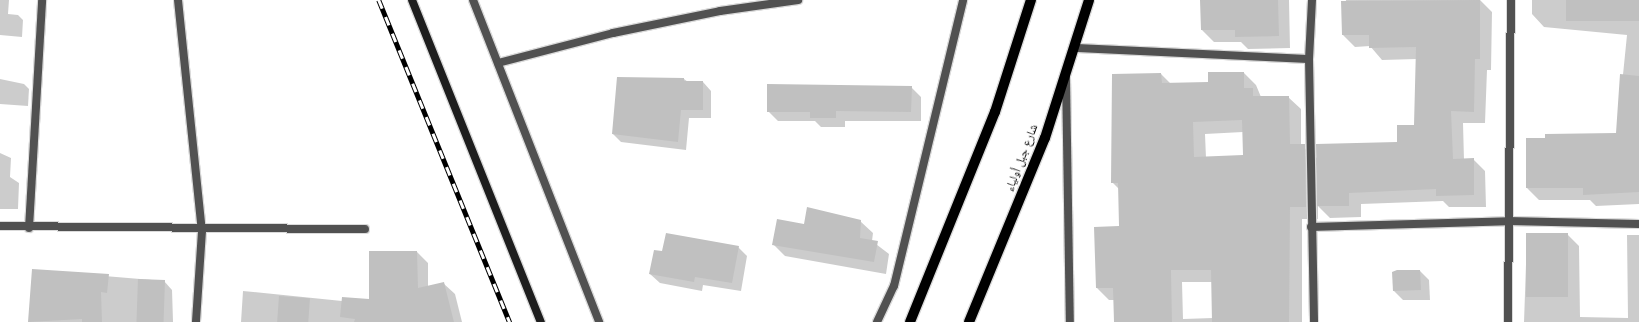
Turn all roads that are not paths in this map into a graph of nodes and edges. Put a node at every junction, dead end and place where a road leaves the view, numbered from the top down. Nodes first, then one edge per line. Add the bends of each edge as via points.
1 (42, 0) edge
2 (178, 0) edge
3 (412, 0) edge
4 (473, 0) edge
5 (798, 0) edge
6 (963, 0) edge
7 (1031, 0) edge
8 (1090, 0) edge
9 (1312, 0) edge
10 (1511, 0) edge
11 (746, 4) edge
12 (1076, 48) junction
13 (1309, 59) junction
14 (498, 63) junction
15 (1066, 63) junction
16 (1508, 221) junction
17 (1639, 224) edge
18 (0, 226) edge
19 (1311, 227) junction
20 (29, 228) junction
21 (365, 229) dead end
22 (202, 231) junction
23 (196, 322) edge
24 (541, 322) edge
25 (599, 322) edge
26 (877, 322) edge
27 (910, 322) edge
28 (969, 322) edge
29 (1070, 322) edge
30 (1314, 322) edge
31 (1508, 322) edge

1 - 20 street
2 - 22 street
3 - 24 street
4 - 14 street
5 - 11 street
6 - 26 street via 894,286
7 - 27 main road via 995,112
8 - 12 main road, شارع جبل أولياء
9 - 13 street
10 - 16 street
11 - 14 street via 613,33
12 - 13 street
12 - 15 main road, شارع جبل أولياء
13 - 19 street
14 - 25 street
15 - 28 main road, شارع جبل أولياء via 1045,138
15 - 29 street
16 - 17 street
16 - 19 street
16 - 31 street
18 - 20 street
19 - 30 street
20 - 22 street
21 - 22 street
22 - 23 street

